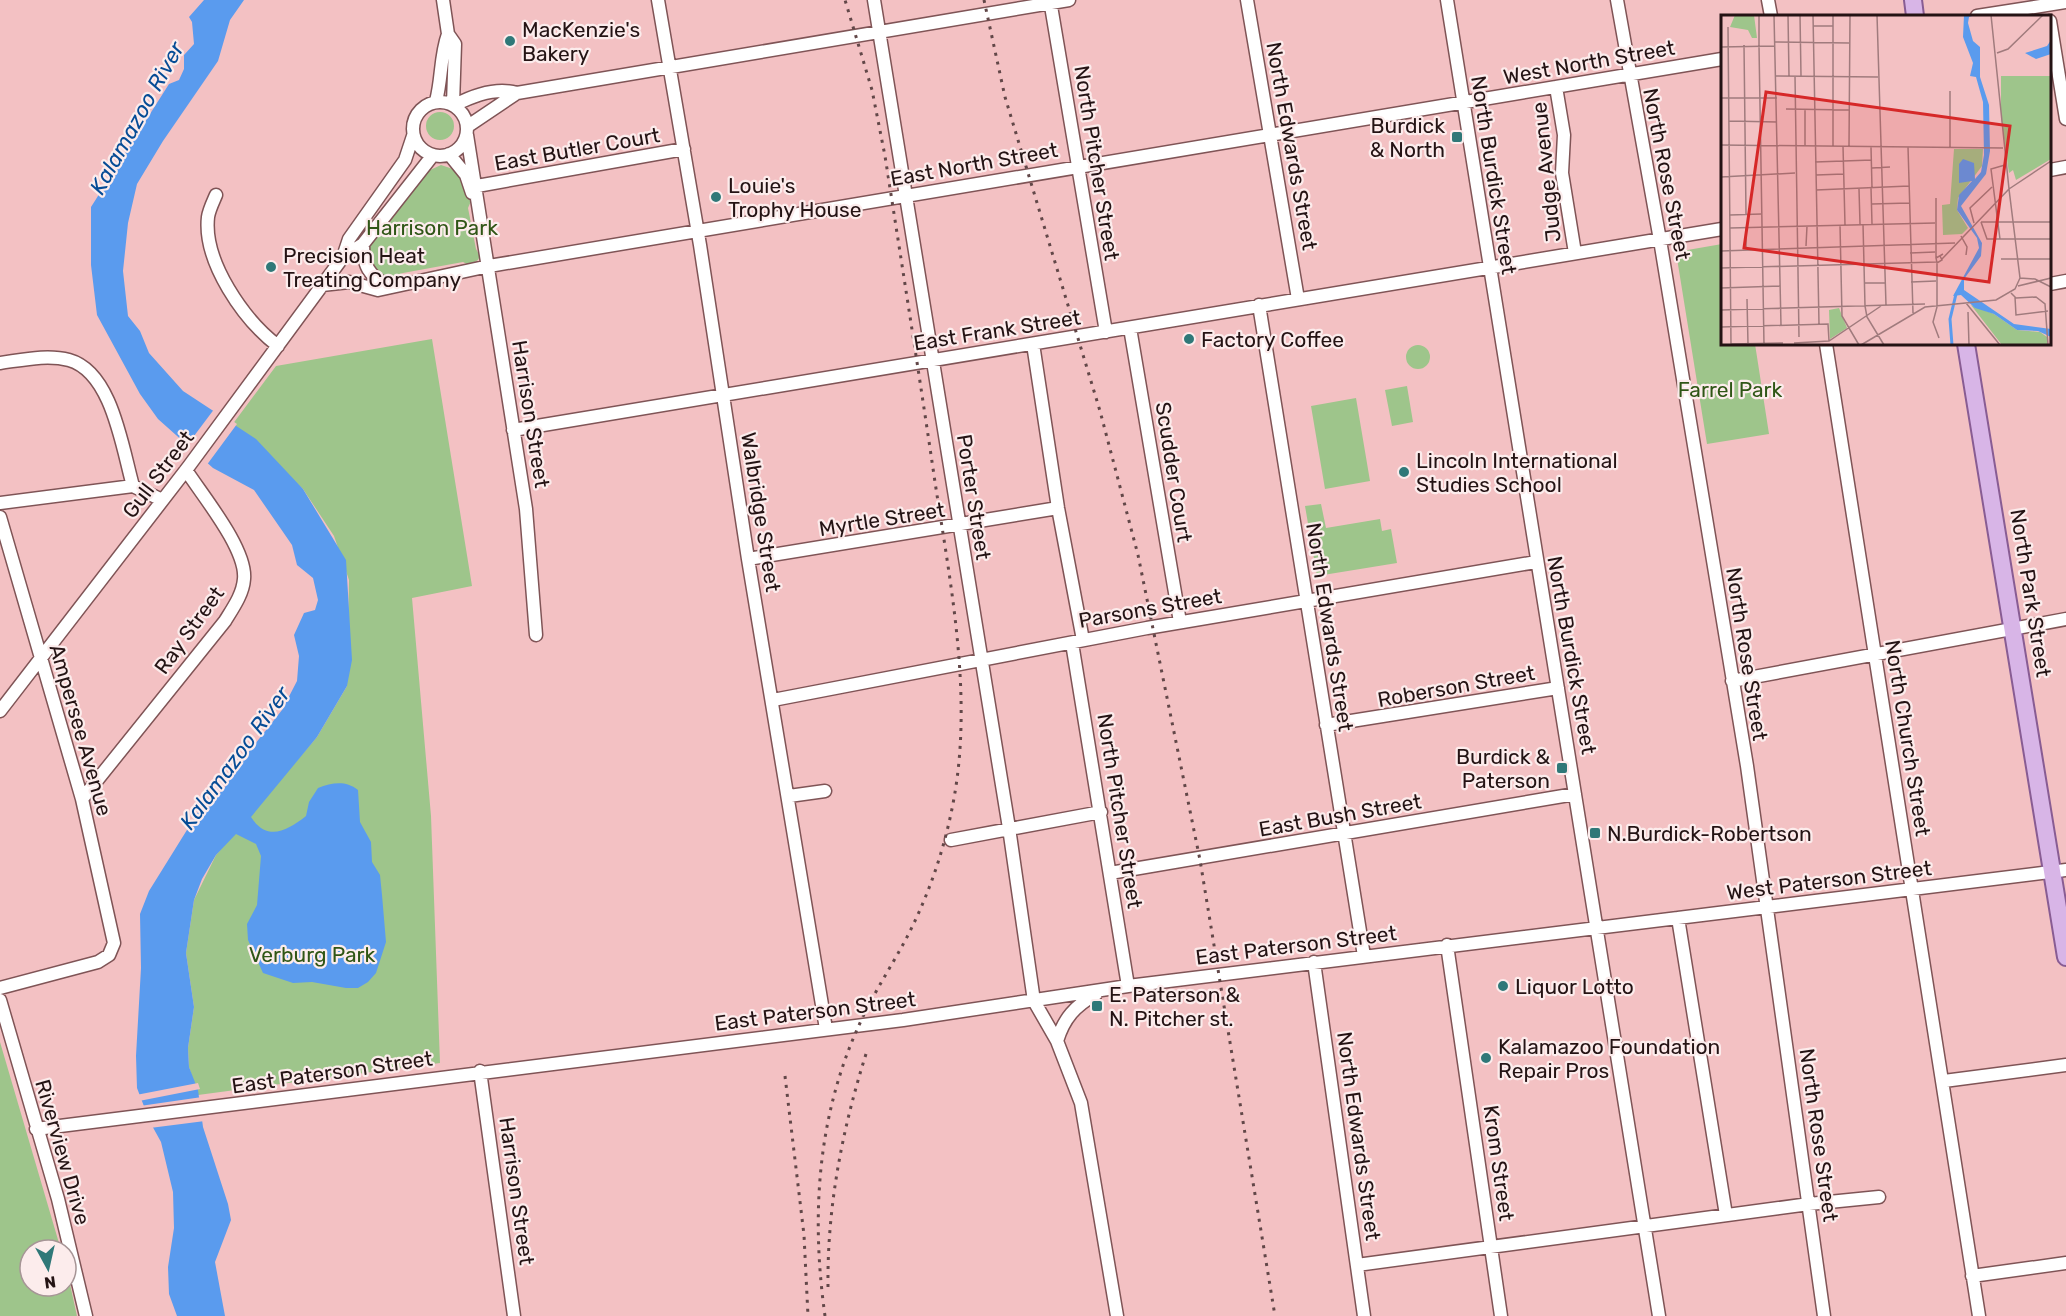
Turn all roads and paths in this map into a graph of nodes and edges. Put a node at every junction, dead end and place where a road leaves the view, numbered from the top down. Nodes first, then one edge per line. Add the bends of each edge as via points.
1 (443, 0) edge
2 (658, 0) edge
3 (874, 0) edge
4 (1070, 0) edge
5 (1247, 0) edge
6 (1447, 0) edge
7 (1617, 0) edge
8 (1768, 0) edge
9 (1913, 0) edge
10 (1050, 2) edge
11 (2066, 2) edge
12 (2049, 14) edge
13 (1771, 15) edge
14 (1915, 15) edge
15 (2013, 15) edge
16 (2051, 26) edge
17 (879, 33) junction
18 (448, 34) junction
19 (1721, 59) edge
20 (670, 67) junction
21 (1629, 75) junction
22 (1556, 87) junction
23 (517, 93) junction
24 (436, 101) junction
25 (1462, 103) junction
26 (454, 104) junction
27 (2066, 119) edge
28 (468, 131) junction
29 (1270, 135) junction
30 (413, 136) junction
31 (684, 149) junction
32 (449, 154) junction
33 (433, 155) junction
34 (1078, 167) junction
35 (2066, 167) edge
36 (2051, 170) edge
37 (477, 186) junction
38 (216, 195) dead end
39 (905, 196) junction
40 (478, 201) junction
41 (1721, 229) edge
42 (698, 231) junction
43 (1660, 240) junction
44 (363, 244) junction
45 (1575, 254) junction
46 (343, 257) junction
47 (489, 266) junction
48 (1488, 268) junction
49 (2066, 281) edge
50 (2051, 284) edge
51 (322, 285) junction
52 (387, 286) junction
53 (1298, 299) junction
54 (1259, 305) junction
55 (1130, 328) junction
56 (1106, 332) junction
57 (1033, 344) junction
58 (1826, 345) edge
59 (1966, 345) edge
60 (278, 346) junction
61 (932, 360) junction
62 (0, 363) edge
63 (723, 395) junction
64 (513, 430) junction
65 (187, 468) junction
66 (133, 486) junction
67 (162, 500) junction
68 (0, 503) edge
69 (1058, 508) junction
70 (0, 517) edge
71 (959, 526) junction
72 (748, 560) junction
73 (1536, 562) junction
74 (1307, 600) junction
75 (2066, 619) edge
76 (1180, 622) junction
77 (2014, 630) junction
78 (536, 634) dead end
79 (1077, 641) junction
80 (1875, 655) junction
81 (41, 657) junction
82 (982, 661) junction
83 (1732, 681) junction
84 (1558, 688) junction
85 (773, 700) junction
86 (0, 711) edge
87 (1326, 725) junction
88 (825, 791) dead end
89 (1575, 794) junction
90 (789, 796) junction
91 (82, 799) junction
92 (1101, 812) junction
93 (1009, 828) junction
94 (1344, 833) junction
95 (951, 840) dead end
96 (2059, 871) edge
97 (1110, 873) junction
98 (1913, 889) junction
99 (1767, 907) junction
100 (1678, 918) junction
101 (1598, 929) junction
102 (1448, 945) junction
103 (1364, 956) junction
104 (2066, 957) edge
105 (1314, 962) junction
106 (1128, 986) junction
107 (0, 988) edge
108 (1105, 990) junction
109 (0, 1000) edge
110 (1034, 1001) junction
111 (826, 1029) junction
112 (1057, 1041) junction
113 (2066, 1065) edge
114 (480, 1071) junction
115 (1944, 1081) junction
116 (36, 1129) junction
117 (1879, 1197) dead end
118 (1809, 1204) junction
119 (1726, 1215) junction
120 (1644, 1227) junction
121 (1491, 1247) junction
122 (2066, 1263) edge
123 (1357, 1265) junction
124 (1972, 1276) junction
125 (86, 1316) edge
126 (514, 1316) edge
127 (1117, 1316) edge
128 (1364, 1316) edge
129 (1501, 1316) edge
130 (1659, 1316) edge
131 (1824, 1316) edge
132 (1979, 1316) edge

1 - 18 street
2 - 20 street, Walbridge Street
3 - 17 street, Porter Street
4 - 10 street
5 - 29 street, North Edwards Street
6 - 25 street, North Burdick Street
7 - 21 street, North Rose Street
8 - 13 street
9 - 14 main road
10 - 17 street
10 - 34 street, North Pitcher Street
11 - 12 street
12 - 15 street
16 - 27 street
17 - 20 street
17 - 39 street, Porter Street
18 - 24 street via 442,50
18 - 26 street via 455,44
19 - 21 street, West North Street
20 - 23 street
20 - 31 street, Walbridge Street
21 - 22 street, West North Street
21 - 43 street, North Rose Street
22 - 25 street, West North Street
22 - 45 street, Judge Avenue via 1564,135 1562,173
23 - 26 street via 504,89
23 - 28 street
24 - 26 street
24 - 30 street via 415,117
25 - 29 street, East North Street
25 - 48 street, North Burdick Street
26 - 28 street via 466,117
28 - 32 street via 458,150
28 - 37 street, Harrison Street
29 - 34 street, East North Street
29 - 53 street, North Edwards Street
30 - 33 street via 417,144
30 - 46 street, Gull Street via 405,160 349,239
31 - 37 street, East Butler Court
31 - 42 street, Walbridge Street
32 - 33 street
32 - 40 street, Harrison Street via 466,175
33 - 44 street, Gull Street
34 - 39 street, East North Street
34 - 56 street, North Pitcher Street
35 - 36 street
37 - 40 street, Harrison Street
38 - 60 street via 208,215 208,231 218,268 239,304
39 - 42 street, East North Street
39 - 61 street, Porter Street
40 - 47 street, Harrison Street
41 - 43 street, East Frank Street
42 - 47 street, East North Street
42 - 63 street, Walbridge Street
43 - 45 street, East Frank Street
43 - 83 street, North Rose Street
44 - 46 street, Gull Street
44 - 52 street via 368,272
45 - 48 street, East Frank Street
46 - 51 street, Gull Street
47 - 52 street, East North Street
47 - 64 street, Harrison Street
48 - 53 street, East Frank Street
48 - 73 street, North Burdick Street
49 - 50 street
51 - 52 street, East North Street via 349,282 378,290
51 - 60 street, Gull Street
53 - 54 street, East Frank Street
54 - 55 street, East Frank Street
54 - 74 street, North Edwards Street
55 - 56 street, East Frank Street
55 - 76 street, Scudder Court
56 - 57 street, East Frank Street
57 - 61 street, East Frank Street
57 - 69 street, North Pitcher Street
58 - 80 street, North Church Street
59 - 77 main road, North Park Street
60 - 65 street, Gull Street
61 - 63 street, East Frank Street
61 - 71 street, Porter Street
62 - 66 street via 42,358 69,360 91,372 102,388
63 - 64 street, East Frank Street
63 - 72 street, Walbridge Street
64 - 78 street, Harrison Street via 526,509
65 - 67 street, Gull Street
65 - 91 street, Ray Street via 241,555 244,574 240,594 225,621
66 - 67 street
66 - 68 street
67 - 81 street, Gull Street
69 - 71 street, Myrtle Street
69 - 79 street, North Pitcher Street
70 - 81 street, Ampersee Avenue
71 - 72 street, Myrtle Street
71 - 82 street, Porter Street
72 - 85 street, Walbridge Street
73 - 74 street, Parsons Street
73 - 84 street, North Burdick Street
74 - 76 street, Parsons Street
74 - 87 street, North Edwards Street
75 - 77 street
76 - 79 street, Parsons Street
77 - 80 street
77 - 96 main road, North Park Street
79 - 82 street, Parsons Street
79 - 92 street, North Pitcher Street
80 - 83 street
80 - 98 street, North Church Street
81 - 86 street, Gull Street
81 - 91 street, Ampersee Avenue
82 - 85 street, Parsons Street
82 - 93 street, Porter Street
83 - 99 street, North Rose Street
84 - 87 street, Roberson Street
84 - 89 street, North Burdick Street
85 - 90 street, Walbridge Street
87 - 94 street, North Edwards Street
88 - 90 street
89 - 94 street, East Bush Street
89 - 101 street, North Burdick Street
90 - 111 street, Walbridge Street
91 - 107 street, Ampersee Avenue via 114,934 109,955 80,968
92 - 93 street
92 - 97 street, North Pitcher Street
93 - 95 street
93 - 110 street, Porter Street
94 - 97 street, East Bush Street
94 - 103 street, North Edwards Street
96 - 98 street, West Paterson Street
96 - 104 main road, North Park Street
97 - 106 street, North Pitcher Street
98 - 99 street, West Paterson Street
98 - 115 street, North Church Street
99 - 100 street, West Paterson Street
99 - 118 street, North Rose Street
100 - 101 street, West Paterson Street
100 - 119 street
101 - 102 street, East Paterson Street
101 - 120 street, North Burdick Street
102 - 103 street, East Paterson Street
102 - 121 street, Krom Street
103 - 105 street, East Paterson Street
105 - 106 street, East Paterson Street
105 - 123 street, North Edwards Street
106 - 108 street, East Paterson Street
108 - 110 street, East Paterson Street
108 - 112 street via 1077,1005 1062,1024
109 - 116 street, Riverview Drive
110 - 111 street, East Paterson Street
110 - 112 street
111 - 114 street, East Paterson Street
112 - 127 street via 1083,1111
113 - 115 street
114 - 116 street, East Paterson Street
114 - 126 street, Harrison Street
115 - 124 street, North Church Street
116 - 125 street, Riverview Drive via 58,1199
117 - 118 street
118 - 119 street
118 - 131 street, North Rose Street
119 - 120 street
120 - 121 street
120 - 130 street, North Burdick Street
121 - 123 street
121 - 129 street, Krom Street
122 - 124 street
123 - 128 street, North Edwards Street
124 - 132 street, North Church Street

